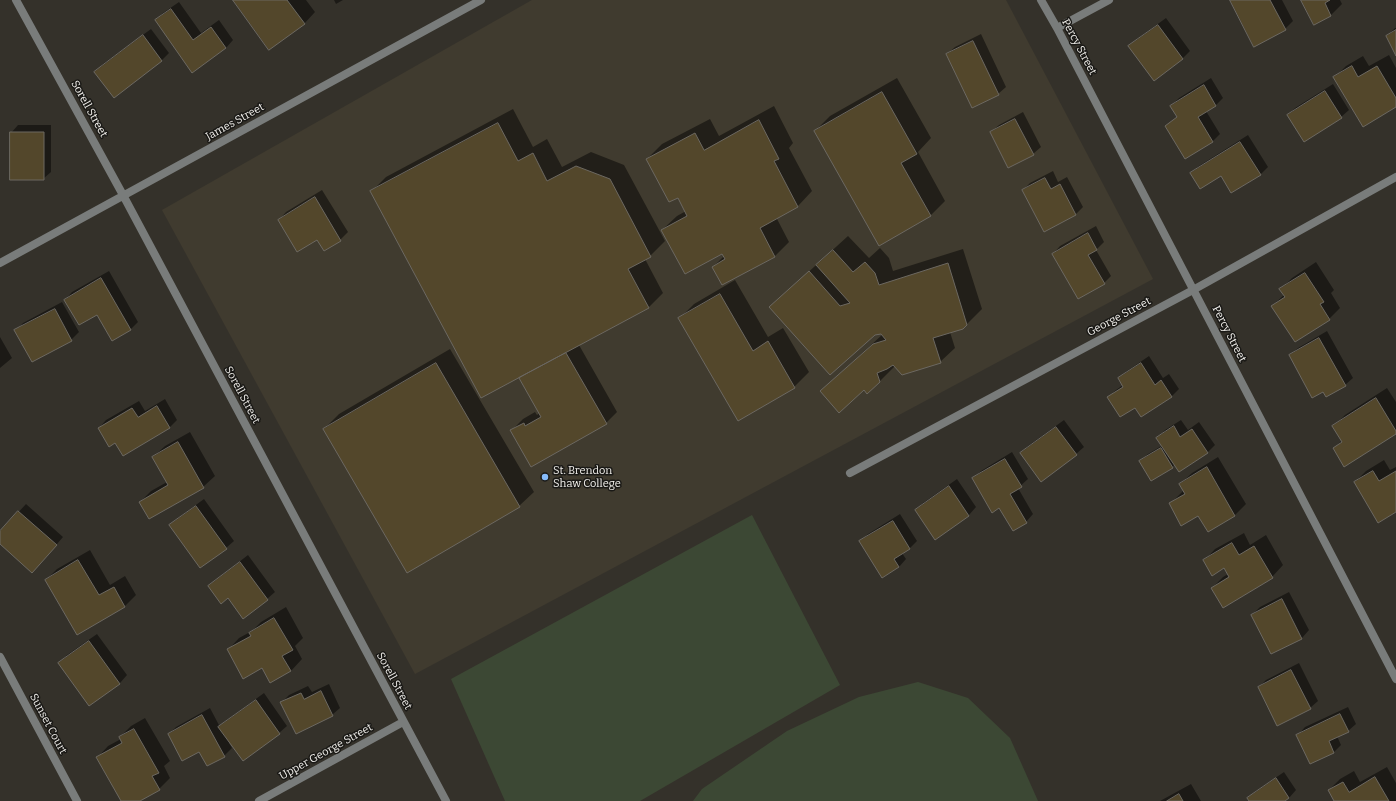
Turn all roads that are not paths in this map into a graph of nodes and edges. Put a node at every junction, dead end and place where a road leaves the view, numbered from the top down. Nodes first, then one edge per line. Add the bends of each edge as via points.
1 (16, 0) edge
2 (481, 0) edge
3 (1041, 0) edge
4 (1109, 0) edge
5 (1057, 28) junction
6 (1396, 177) edge
7 (123, 195) junction
8 (0, 263) edge
9 (1194, 290) junction
10 (850, 473) dead end
11 (0, 657) edge
12 (1396, 679) edge
13 (403, 722) junction
14 (77, 801) edge
15 (259, 801) edge
16 (446, 801) edge

1 - 7 street, Sorell Street
2 - 7 street, James Street
3 - 5 street, Percy Street
4 - 5 street
5 - 9 street, Percy Street
6 - 9 street, George Street
7 - 8 street, James Street
7 - 13 street, Sorell Street
9 - 10 street, George Street
9 - 12 street, Percy Street
11 - 14 street, Sunset Court
13 - 15 street, Upper George Street
13 - 16 street, Sorell Street

